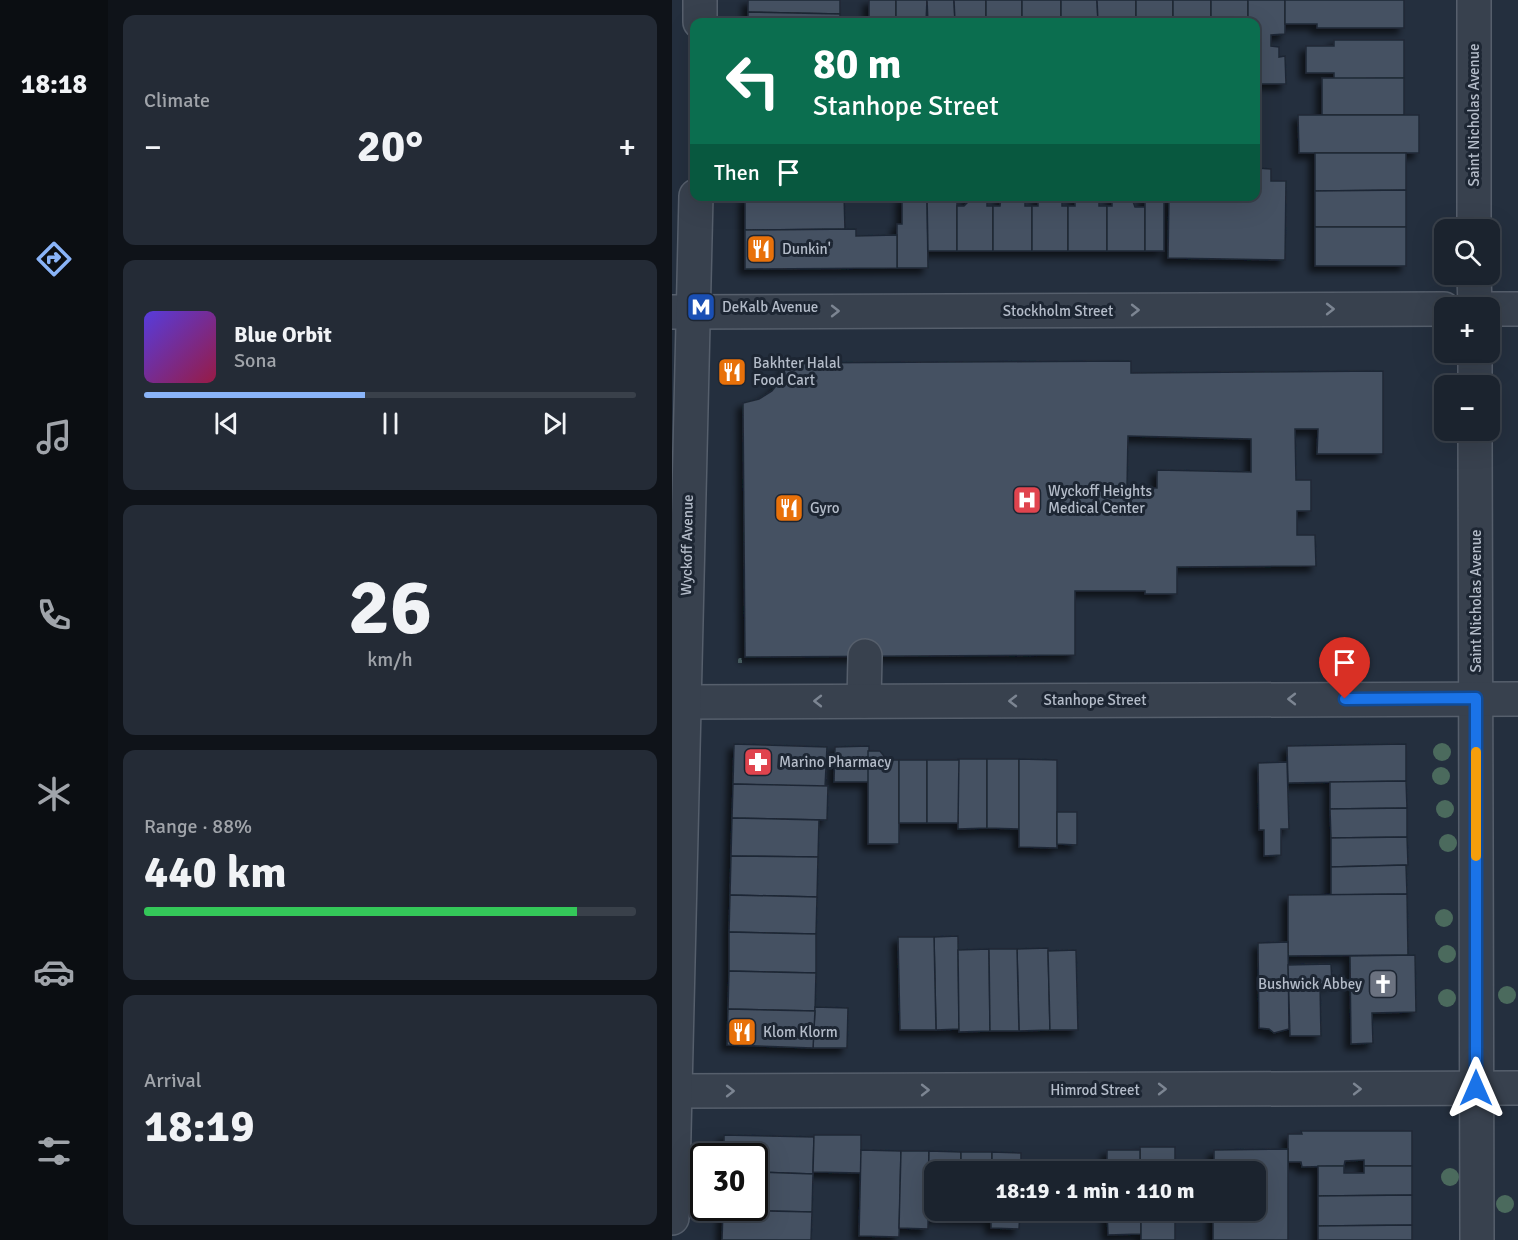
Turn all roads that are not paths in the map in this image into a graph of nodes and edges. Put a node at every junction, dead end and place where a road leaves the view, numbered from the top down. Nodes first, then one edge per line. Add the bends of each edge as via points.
1 (700, 0) edge
2 (1474, 0) edge
3 (700, 18) edge
4 (695, 201) edge
5 (1474, 219) edge
6 (1434, 309) edge
7 (1500, 309) edge
8 (1518, 309) edge
9 (682, 312) edge
10 (1475, 441) edge
11 (865, 656) dead end
12 (1476, 698) junction
13 (1518, 699) edge
14 (864, 701) junction
15 (678, 702) edge
16 (1476, 1088) junction
17 (1518, 1088) edge
18 (674, 1091) edge
19 (672, 1218) edge
20 (1477, 1240) edge

1 - 3 street
2 - 5 street, Saint Nicholas Avenue
4 - 9 street, Wyckoff Avenue
9 -> 6 street, Stockholm Street
7 - 8 street
9 - 15 street, Wyckoff Avenue
10 - 12 street, Saint Nicholas Avenue
11 - 14 street
12 - 13 street, Stanhope Street
12 -> 14 street, Stanhope Street
12 - 16 street, Saint Nicholas Avenue
14 -> 15 street, Stanhope Street
15 - 18 street, Wyckoff Avenue
16 - 17 street, Himrod Street
18 -> 16 street, Himrod Street
16 - 20 street, Saint Nicholas Avenue
18 - 19 street, Wyckoff Avenue

